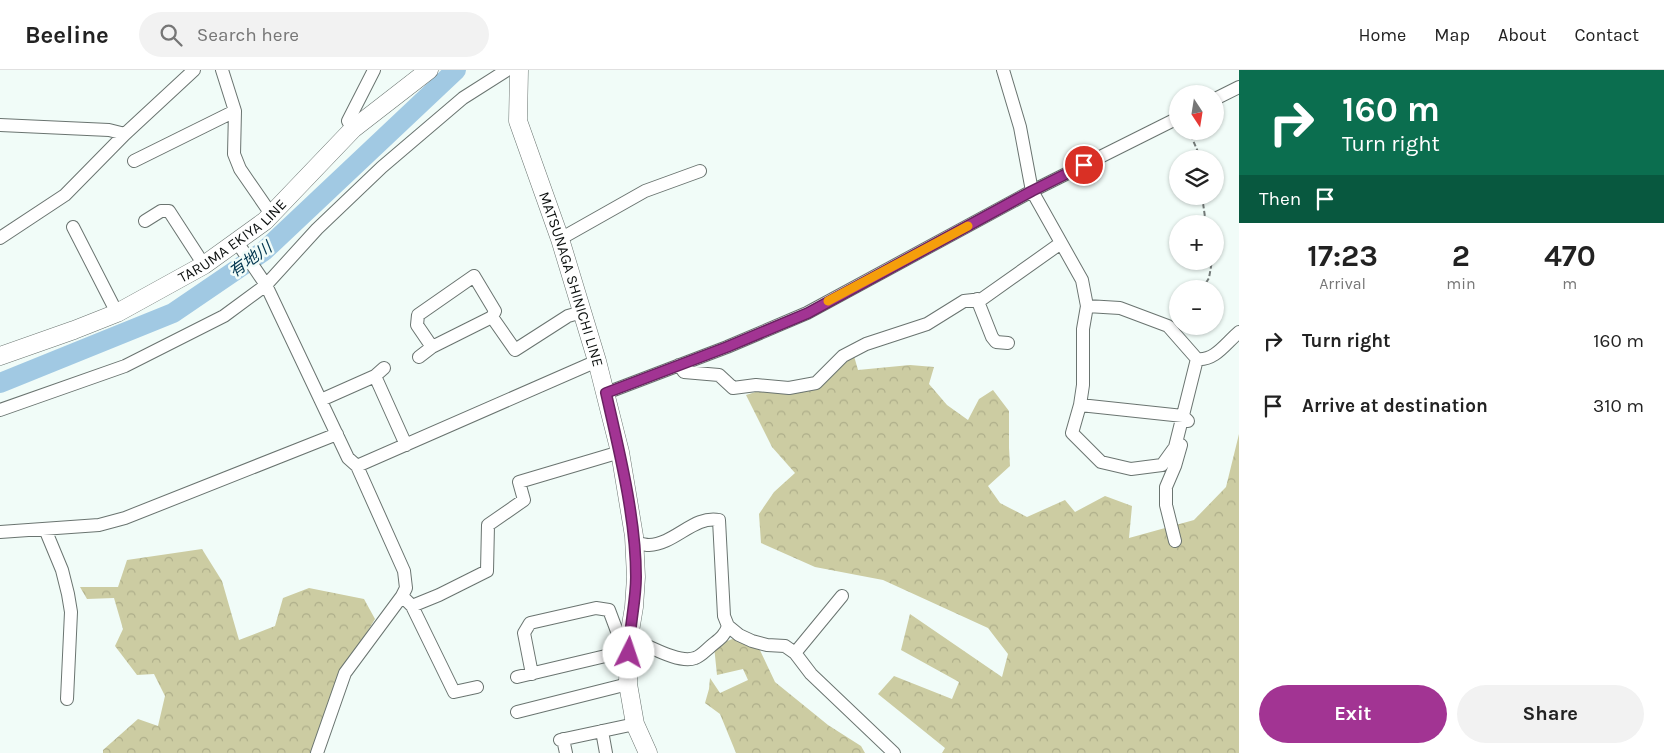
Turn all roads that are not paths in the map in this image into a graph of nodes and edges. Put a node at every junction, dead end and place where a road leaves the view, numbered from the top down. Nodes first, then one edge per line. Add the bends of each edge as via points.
1 (194, 70) edge
2 (222, 70) edge
3 (374, 70) edge
4 (429, 70) edge
5 (507, 70) edge
6 (519, 70) edge
7 (1003, 70) edge
8 (1239, 87) edge
9 (1224, 94) edge
10 (235, 111) junction
11 (1169, 122) edge
12 (0, 125) edge
13 (353, 129) junction
14 (124, 134) junction
15 (134, 161) dead end
16 (700, 170) dead end
17 (1032, 191) junction
18 (271, 214) junction
19 (145, 221) dead end
20 (73, 227) dead end
21 (0, 238) edge
22 (560, 239) junction
23 (237, 242) junction
24 (1061, 243) junction
25 (204, 265) junction
26 (266, 285) junction
27 (977, 300) junction
28 (1087, 306) junction
29 (582, 312) junction
30 (117, 313) junction
31 (492, 317) junction
32 (1239, 332) edge
33 (1008, 343) dead end
34 (432, 348) junction
35 (0, 356) edge
36 (419, 357) dead end
37 (1197, 359) junction
38 (598, 362) junction
39 (679, 365) junction
40 (606, 393) junction
41 (321, 400) junction
42 (1080, 405) junction
43 (0, 410) edge
44 (1183, 416) junction
45 (337, 434) junction
46 (406, 445) junction
47 (620, 452) junction
48 (357, 466) junction
49 (45, 529) junction
50 (0, 532) edge
51 (1175, 541) dead end
52 (634, 542) junction
53 (402, 596) junction
54 (842, 596) dead end
55 (412, 606) junction
56 (728, 626) junction
57 (624, 636) junction
58 (795, 653) junction
59 (532, 674) junction
60 (517, 677) dead end
61 (628, 684) junction
62 (477, 687) dead end
63 (67, 699) dead end
64 (517, 712) dead end
65 (635, 724) junction
66 (602, 731) junction
67 (317, 753) edge
68 (566, 753) edge
69 (606, 753) edge
70 (648, 753) edge
71 (894, 753) edge

1 - 14 street
2 - 10 street
3 - 13 street via 348,121
4 - 13 main road, TARUMA EKIYA LINE
5 - 26 street via 463,98 382,167 317,229
6 - 22 main road, MATSUNAGA SHINICHI LINE via 518,121
7 - 17 street via 1020,127
8 - 9 street
10 - 15 street
10 - 18 street via 234,154 240,169
11 - 17 street
12 - 14 street via 109,130
13 - 18 main road, TARUMA EKIYA LINE
14 - 21 street via 65,195
16 - 22 street via 645,191
17 - 24 street
17 - 39 street via 808,313
18 - 23 main road, TARUMA EKIYA LINE
19 - 25 street via 161,211 169,211
20 - 30 street
22 - 29 main road, MATSUNAGA SHINICHI LINE
23 - 25 main road, TARUMA EKIYA LINE
23 - 26 street
24 - 27 street
24 - 28 street via 1082,280
25 - 30 main road, TARUMA EKIYA LINE
26 - 41 street
26 - 43 street via 224,316 125,366
27 - 33 street via 992,337 996,342
27 - 39 street via 964,301 927,324 866,344 843,356 816,383 789,388 756,385 733,388 719,375 684,372
28 - 37 street via 1120,308 1168,326
28 - 42 street via 1082,329
29 - 31 street via 568,316 515,350
29 - 38 main road, MATSUNAGA SHINICHI LINE
30 - 35 main road, TARUMA EKIYA LINE
31 - 34 street
31 - 34 street via 495,311 474,276 418,315 416,325
32 - 37 street via 1223,349 1205,360
34 - 36 street
37 - 44 street
38 - 40 main road, MATSUNAGA SHINICHI LINE
38 - 46 street
39 - 40 street
40 - 47 main road, MATSUNAGA SHINICHI LINE
41 - 45 street
41 - 46 street via 380,372
42 - 44 street
42 - 44 street via 1072,433 1102,462 1131,469 1162,465 1175,447
44 - 51 street via 1188,420 1166,486 1166,506
45 - 48 street via 348,458
45 - 49 street via 125,518 99,525
46 - 48 street
47 - 52 main road, MATSUNAGA SHINICHI LINE
47 - 55 street via 519,482 524,500 488,525 487,571
48 - 53 street via 404,571 406,588
49 - 50 street
49 - 63 street via 62,570 71,612
52 - 56 street via 649,545 664,542 709,518 719,520 724,616
52 - 57 main road, MATSUNAGA SHINICHI LINE via 634,607
53 - 55 street
53 - 67 street via 345,673
54 - 58 street
55 - 62 street via 454,692
56 - 57 street via 725,634 695,658 671,655
56 - 58 street via 752,641 786,646
57 - 59 street via 614,654
57 - 59 street via 609,610 596,608 530,623 524,633
57 - 61 main road, MATSUNAGA SHINICHI LINE
58 - 71 street via 811,674
59 - 60 street
61 - 64 street
61 - 65 main road, MATSUNAGA SHINICHI LINE
65 - 66 street
65 - 70 main road, MATSUNAGA SHINICHI LINE
66 - 68 street via 561,740
66 - 69 street

